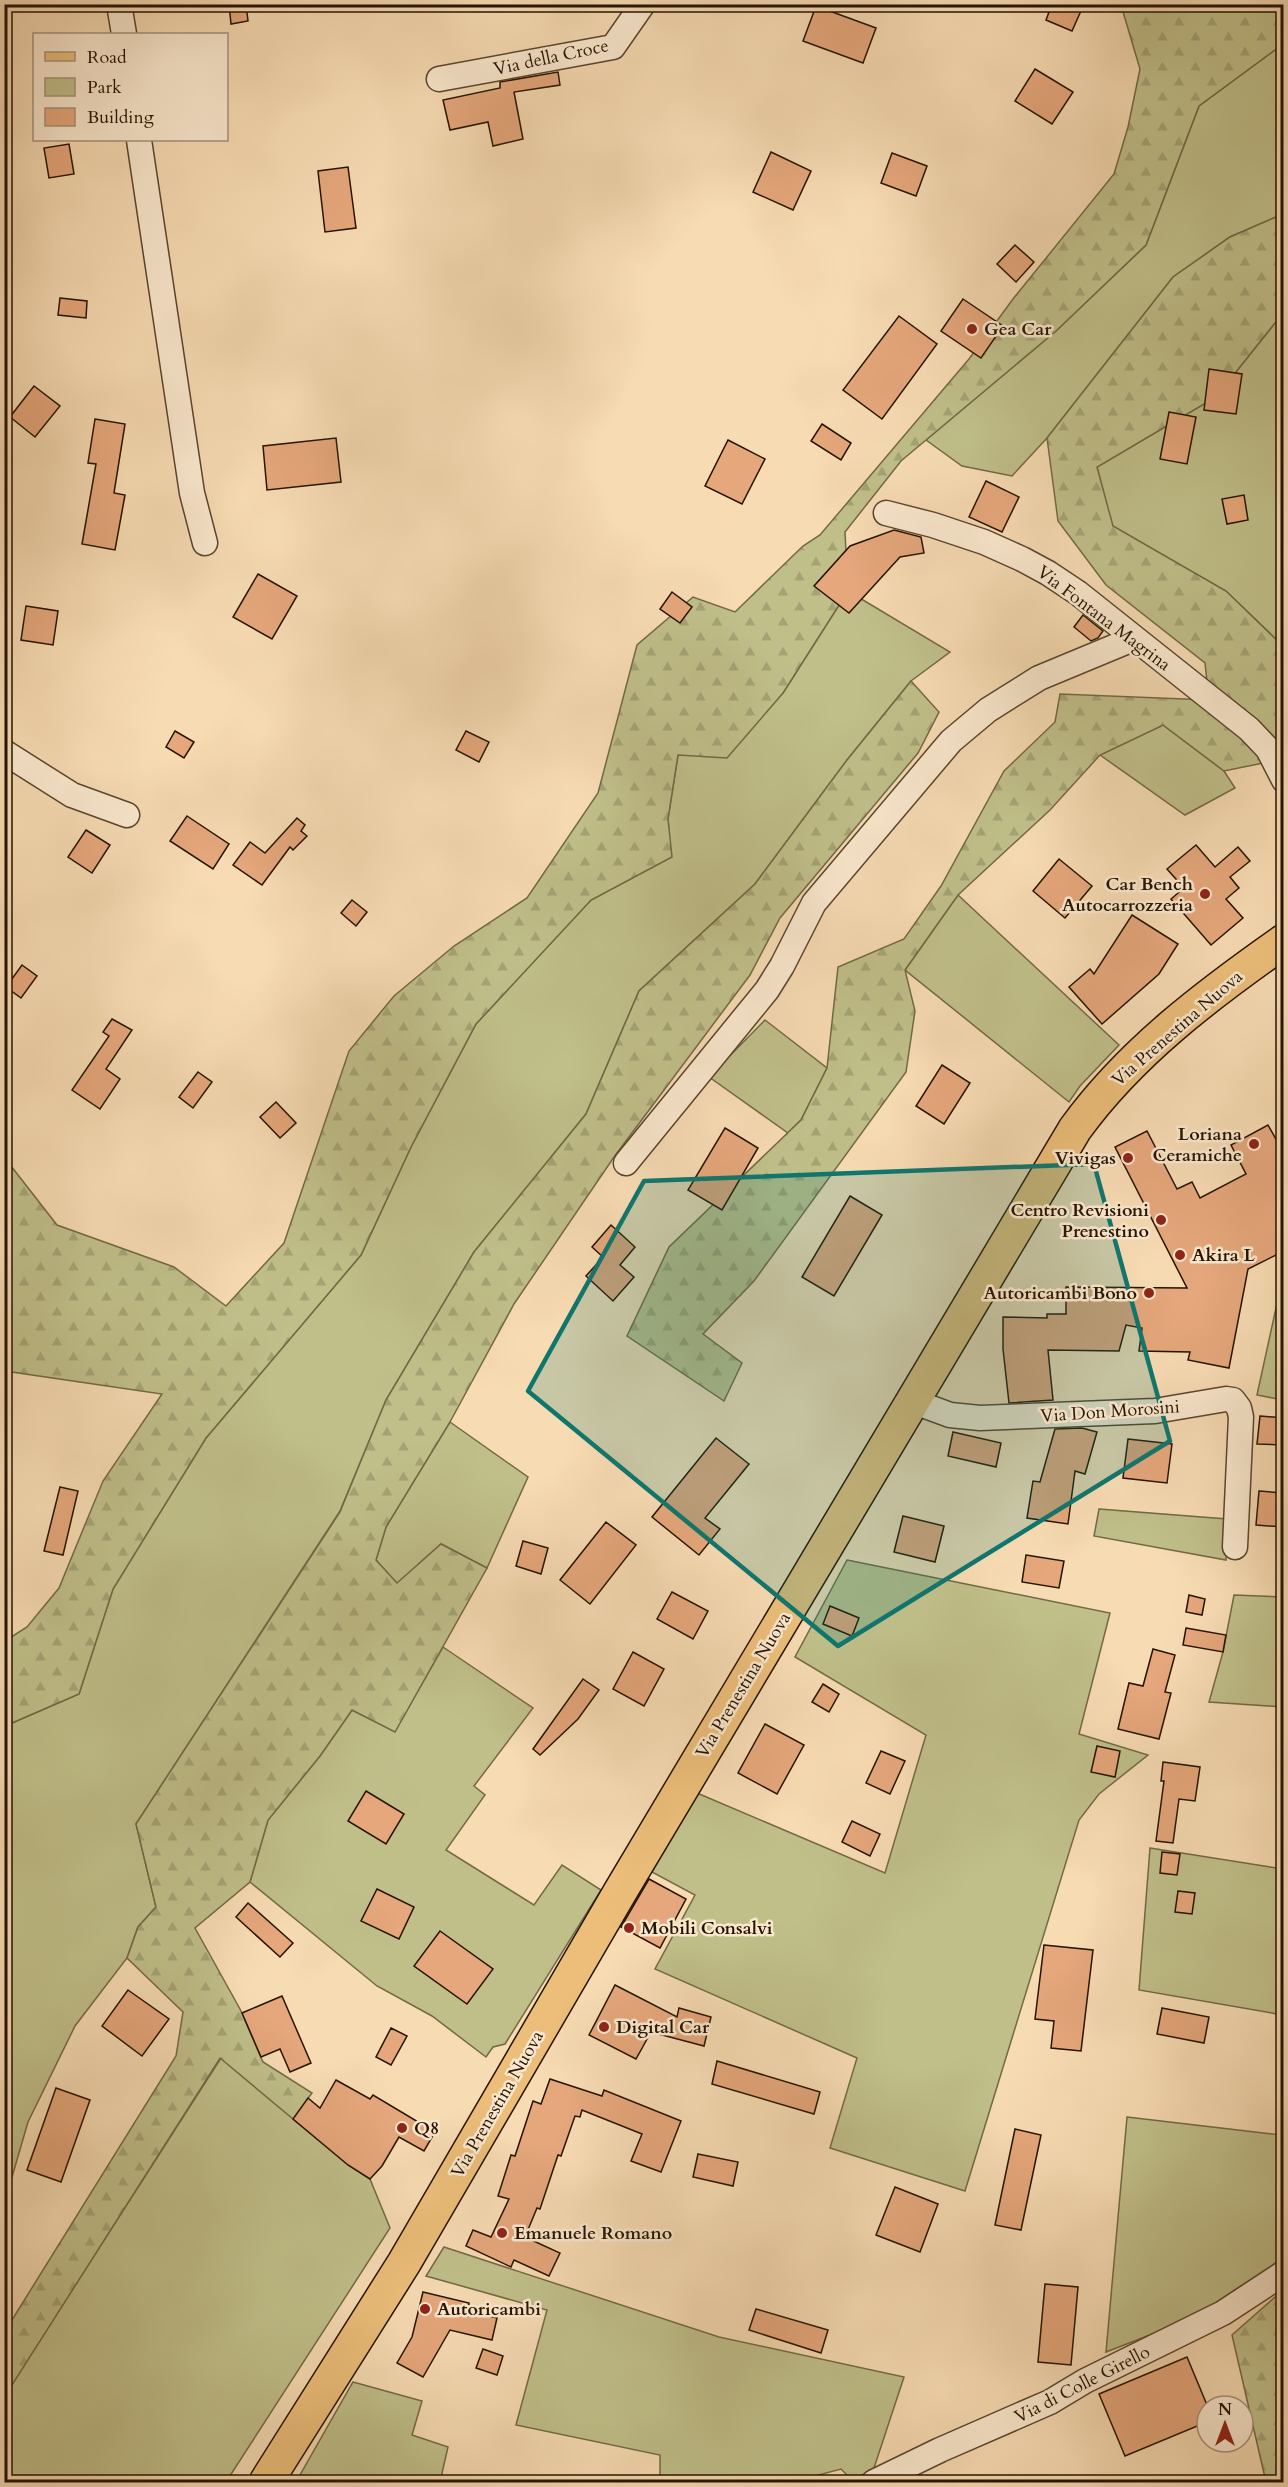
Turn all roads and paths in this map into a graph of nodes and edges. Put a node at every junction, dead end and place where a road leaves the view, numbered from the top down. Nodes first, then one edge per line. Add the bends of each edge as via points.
1 (119, 4) edge
2 (643, 4) edge
3 (124, 33) edge
4 (439, 79) dead end
5 (139, 141) edge
6 (886, 513) dead end
7 (205, 543) dead end
8 (1133, 639) junction
9 (4, 752) edge
10 (1284, 780) edge
11 (127, 815) dead end
12 (1284, 941) edge
13 (626, 1163) dead end
14 (912, 1401) junction
15 (1235, 1547) dead end
16 (1284, 2273) edge
17 (266, 2482) edge
18 (874, 2482) edge

1 - 3 street
2 - 4 street, Via della Croce via 613,47
5 - 7 street via 192,493
6 - 8 street, Via Fontana Magrina via 943,528 1022,559 1078,593
8 - 10 street, Via Fontana Magrina via 1255,734
8 - 13 street via 1040,678 988,710 951,741 814,903 767,990
9 - 11 street via 72,795
12 - 14 main road, Via Prenestina Nuova via 1183,1017 1100,1095 1066,1142
14 - 15 street, Via Don Morosini via 950,1414 980,1418 1155,1411 1233,1400 1241,1417
14 - 17 main road, Via Prenestina Nuova via 404,2263
16 - 18 street, Via di Colle Girello via 1223,2313 1085,2381 1050,2403

